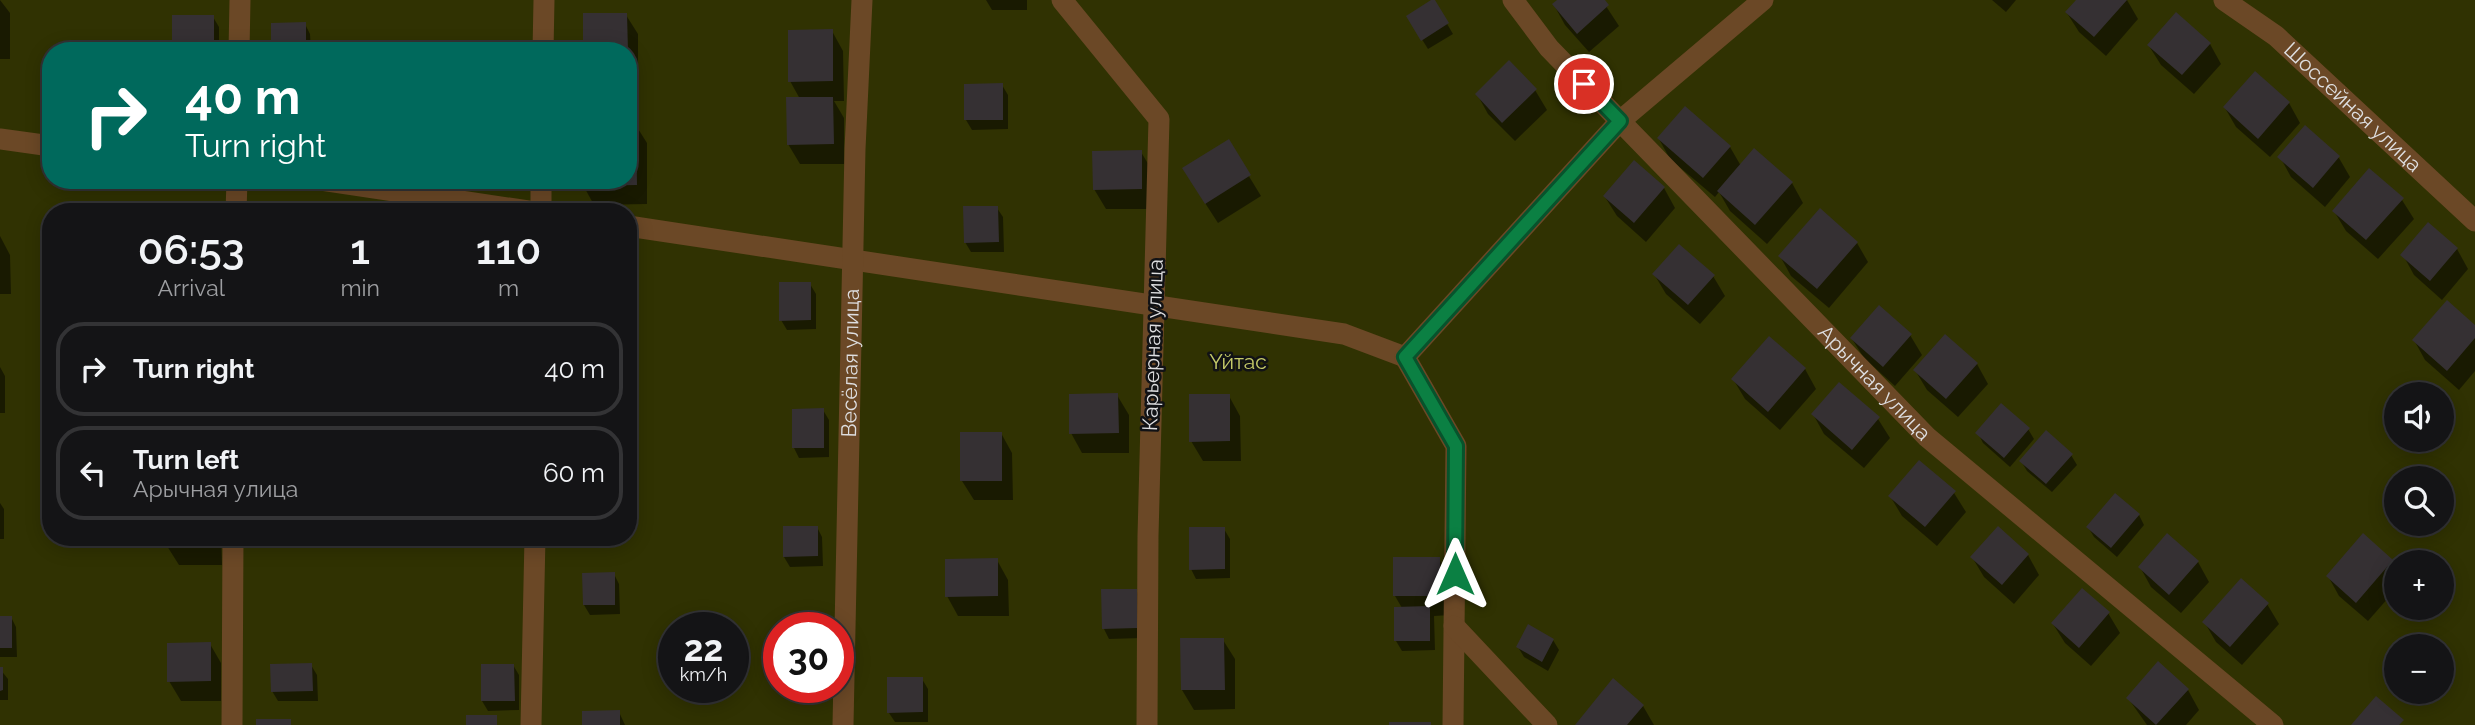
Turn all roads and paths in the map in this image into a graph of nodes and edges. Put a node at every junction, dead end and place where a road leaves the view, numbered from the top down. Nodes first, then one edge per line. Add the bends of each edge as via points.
1 (240, 0) edge
2 (544, 0) edge
3 (862, 0) edge
4 (1062, 0) edge
5 (1513, 0) edge
6 (1763, 0) edge
7 (2224, 0) edge
8 (239, 42) edge
9 (543, 42) edge
10 (1620, 121) junction
11 (0, 139) edge
12 (42, 145) edge
13 (381, 189) edge
14 (475, 203) edge
15 (2475, 221) edge
16 (637, 227) edge
17 (853, 260) junction
18 (1154, 306) junction
19 (1405, 357) junction
20 (233, 546) edge
21 (535, 546) edge
22 (1454, 626) junction
23 (232, 725) edge
24 (531, 725) edge
25 (843, 725) edge
26 (1147, 725) edge
27 (1453, 725) edge
28 (1547, 725) edge
29 (2273, 725) edge

1 - 8 street
2 - 9 street
3 - 17 street, Весёлая улица
4 - 18 street, Карьерная улица via 1159,120
5 - 10 street, Арычная улица via 1549,48
6 - 10 street
7 - 15 street, Шоссейная улица via 2276,36
10 - 19 street
10 - 29 street, Арычная улица via 1927,437
11 - 12 street
13 - 14 street
16 - 17 street
17 - 18 street
17 - 25 street, Весёлая улица
18 - 19 street via 1345,334
18 - 26 street, Карьерная улица
19 - 22 street via 1456,446
20 - 23 street
21 - 24 street
22 - 27 street
22 - 28 street

